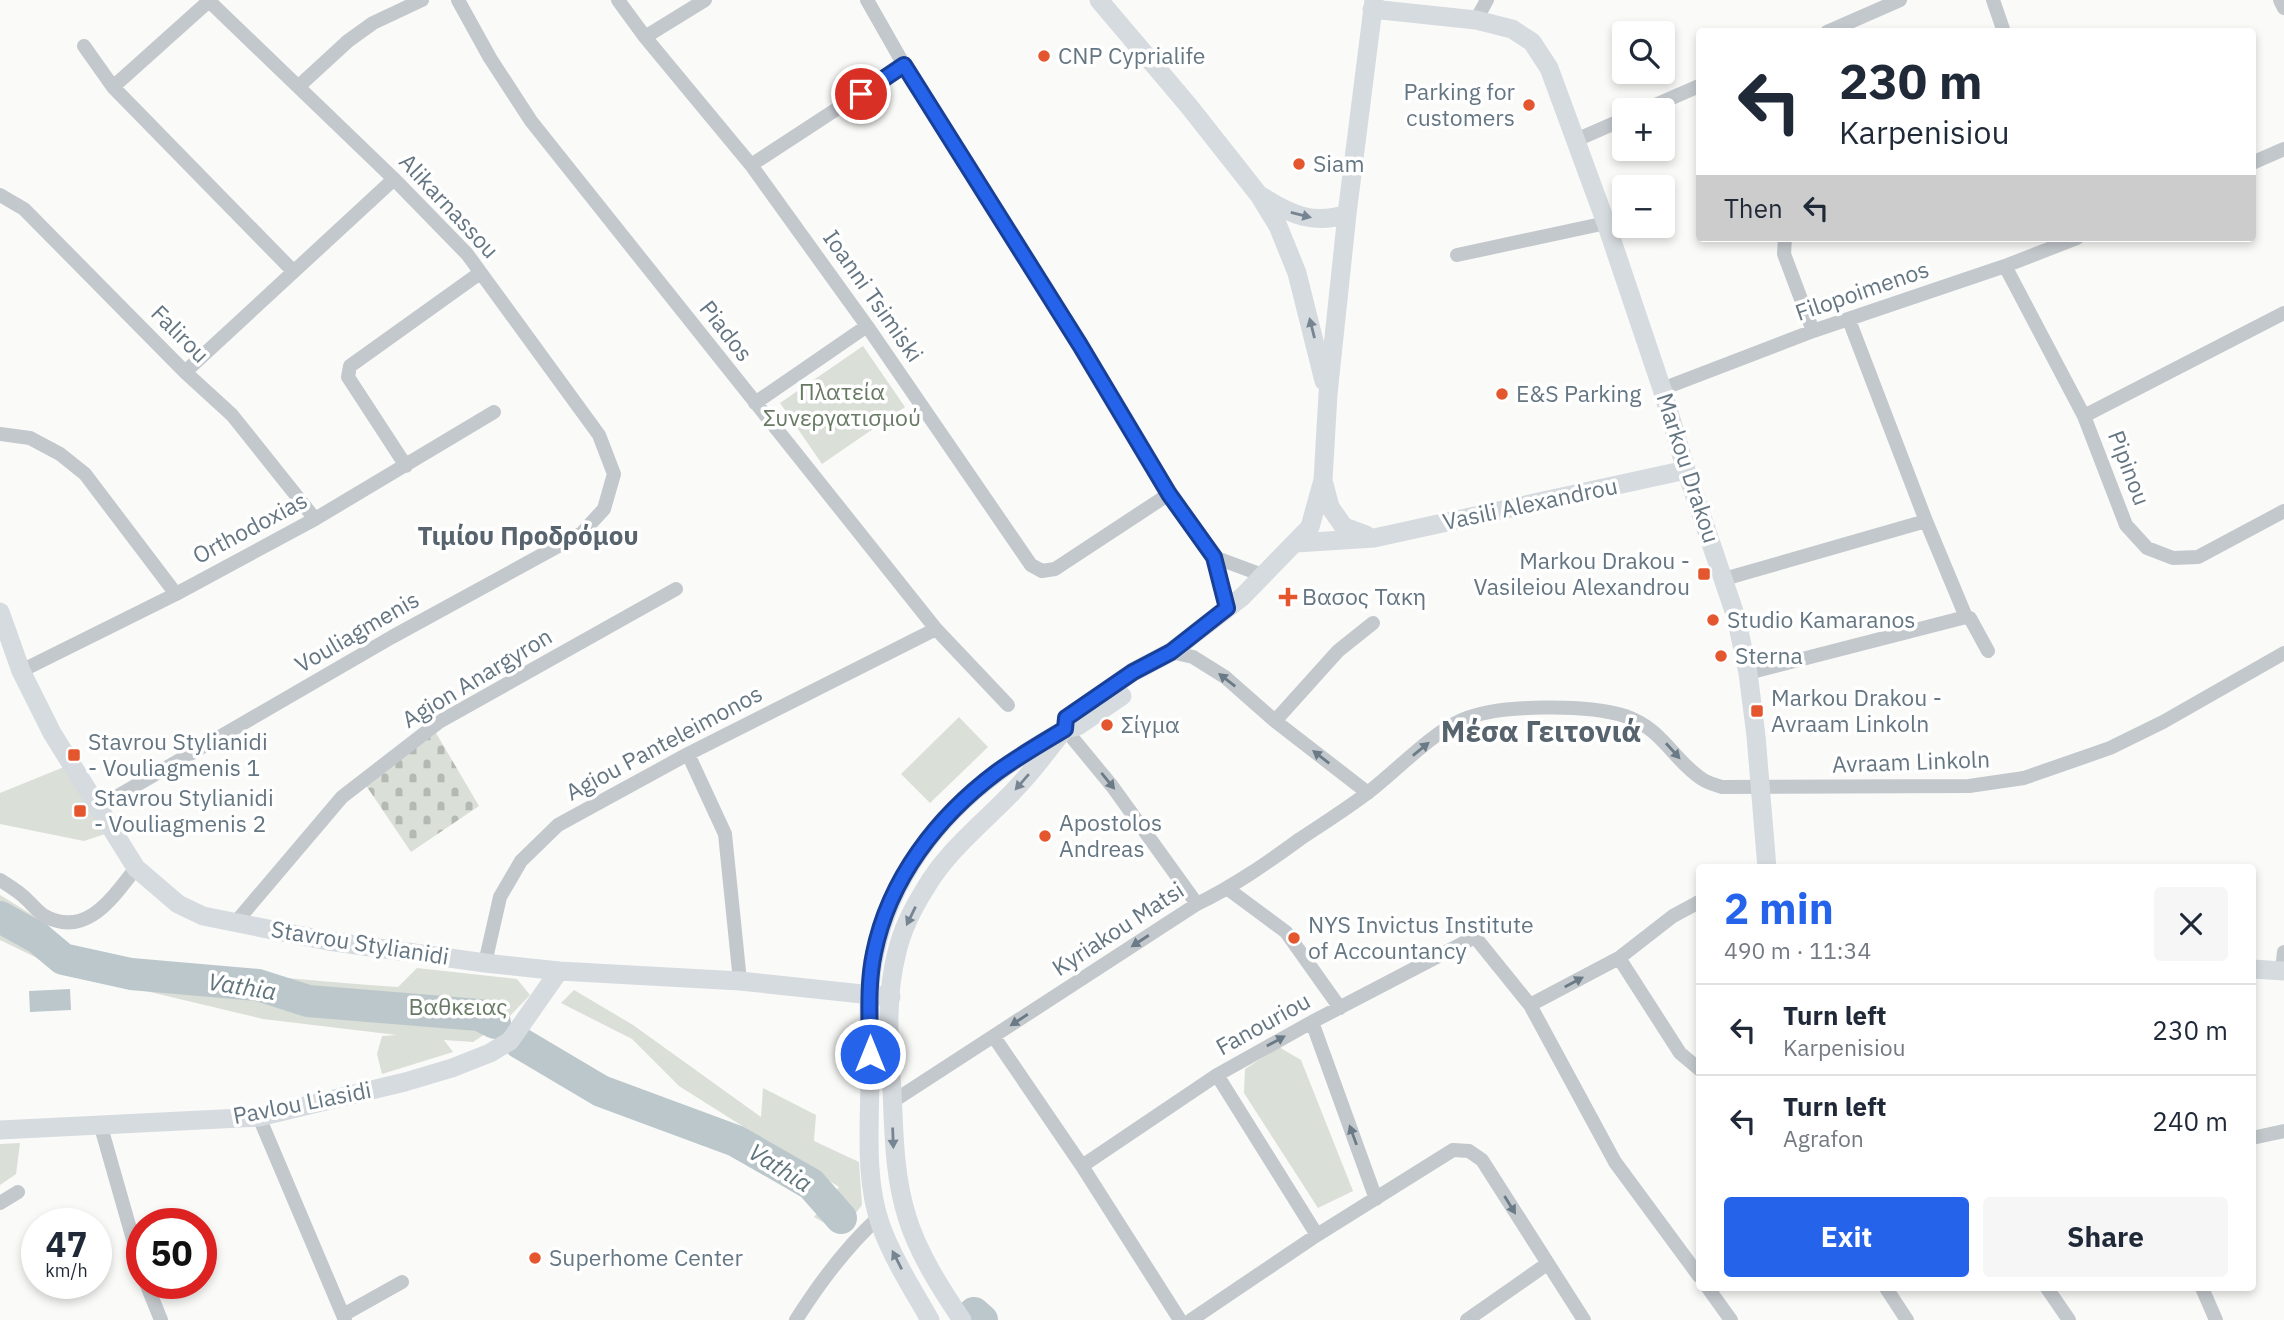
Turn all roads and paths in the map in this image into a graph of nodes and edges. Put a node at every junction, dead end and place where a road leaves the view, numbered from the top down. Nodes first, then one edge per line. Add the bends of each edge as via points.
1 (210, 0) edge
2 (422, 0) edge
3 (458, 0) edge
4 (618, 0) edge
5 (705, 0) edge
6 (867, 0) edge
7 (1099, 0) edge
8 (1487, 0) edge
9 (1900, 0) edge
10 (1993, 0) edge
11 (2280, 0) edge
12 (1372, 3) edge
13 (2284, 8) edge
14 (1476, 20) junction
15 (1835, 28) edge
16 (2003, 28) edge
17 (645, 37) junction
18 (85, 46) dead end
19 (904, 65) junction
20 (299, 86) junction
21 (113, 87) junction
22 (1696, 87) edge
23 (1672, 98) edge
24 (1612, 124) edge
25 (1576, 140) junction
26 (2284, 149) edge
27 (2256, 161) edge
28 (751, 165) junction
29 (394, 178) junction
30 (0, 195) edge
31 (1259, 195) junction
32 (1347, 214) junction
33 (1606, 223) junction
34 (1785, 242) edge
35 (2067, 242) edge
36 (1457, 255) dead end
37 (2005, 266) junction
38 (293, 271) junction
39 (481, 273) junction
40 (2284, 313) edge
41 (1850, 320) junction
42 (867, 326) junction
43 (1813, 331) junction
44 (186, 372) junction
45 (1662, 389) junction
46 (1328, 394) junction
47 (755, 403) junction
48 (494, 412) dead end
49 (2084, 416) junction
50 (0, 434) edge
51 (405, 466) junction
52 (1686, 470) junction
53 (614, 474) joint
54 (1322, 480) junction
55 (1169, 494) junction
56 (2284, 511) edge
57 (315, 519) junction
58 (1926, 522) junction
59 (1374, 538) junction
60 (1296, 543) junction
61 (1214, 557) junction
62 (1265, 576) junction
63 (1724, 579) junction
64 (676, 589) dead end
65 (176, 594) junction
66 (1227, 608) junction
67 (0, 612) edge
68 (1966, 617) junction
69 (1373, 623) dead end
70 (936, 629) junction
71 (1988, 651) dead end
72 (2284, 653) edge
73 (1163, 657) junction
74 (21, 671) junction
75 (1748, 673) junction
76 (1008, 705) dead end
77 (1275, 721) junction
78 (1065, 729) junction
79 (688, 754) junction
80 (1761, 788) junction
81 (1368, 793) junction
82 (97, 808) junction
83 (1767, 864) edge
84 (136, 868) junction
85 (0, 880) edge
86 (1228, 889) junction
87 (1197, 904) junction
88 (1696, 904) edge
89 (236, 922) junction
90 (1619, 958) junction
91 (485, 963) junction
92 (2283, 964) edge
93 (2256, 968) edge
94 (559, 971) junction
95 (740, 981) junction
96 (869, 994) junction
97 (891, 997) junction
98 (1530, 1005) junction
99 (1340, 1008) junction
100 (1312, 1021) junction
101 (993, 1037) junction
102 (1696, 1066) edge
103 (1217, 1074) junction
104 (892, 1102) junction
105 (259, 1117) junction
106 (101, 1127) junction
107 (0, 1130) edge
108 (2284, 1131) edge
109 (2256, 1137) edge
110 (1082, 1166) junction
111 (18, 1192) dead end
112 (1376, 1199) junction
113 (0, 1202) edge
114 (126, 1215) edge
115 (879, 1217) junction
116 (1317, 1235) junction
117 (1547, 1264) junction
118 (1696, 1272) edge
119 (402, 1282) dead end
120 (1710, 1291) edge
121 (1888, 1291) edge
122 (2049, 1291) edge
123 (2203, 1291) edge
124 (152, 1299) edge
125 (344, 1317) edge
126 (160, 1320) edge
127 (796, 1320) edge
128 (930, 1320) edge
129 (962, 1320) edge
130 (1180, 1320) edge
131 (1191, 1320) edge
132 (1467, 1320) edge
133 (1584, 1320) edge
134 (1731, 1320) edge
135 (1907, 1320) edge
136 (2069, 1320) edge
137 (2216, 1320) edge

1 - 20 street, Alikarnassou
1 - 21 street
2 - 20 street via 373,23
3 - 47 street, Piados via 531,121
4 - 17 street, Ioanni Tsimiski
5 - 17 street
6 - 19 street
7 - 31 street
8 - 14 street
9 - 15 street
10 - 16 street
11 - 13 street
12 - 14 street, Markou Drakou
12 - 32 street
14 - 25 street, Markou Drakou via 1513,29 1532,42 1549,68
17 - 28 street, Ioanni Tsimiski
18 - 21 street
19 - 28 street
19 - 55 street
20 - 29 street, Alikarnassou
21 - 38 street
22 - 23 street
24 - 25 street
25 - 33 street, Markou Drakou
26 - 27 street
28 - 42 street, Ioanni Tsimiski
29 - 38 street
29 - 39 street, Alikarnassou
30 - 44 street, Falirou via 24,209
31 -> 32 street via 1287,212 1309,218 1328,220
46 -> 31 street via 1297,273 1278,226
32 - 46 street
33 - 36 street
33 - 45 street, Markou Drakou
34 - 43 street via 1784,254
35 - 37 street, Filopoimenos
37 - 41 street, Filopoimenos
37 - 49 street, Pipinou
38 - 44 street
39 - 51 street via 399,329 348,371
39 - 53 street, Alikarnassou via 600,435
40 - 49 street
41 - 43 street, Filopoimenos
41 - 58 street
42 - 47 street
42 - 55 street, Ioanni Tsimiski via 1031,565 1042,571 1055,569
43 - 45 street, Filopoimenos
44 - 57 street, Falirou via 232,415
45 - 52 street, Markou Drakou
46 - 54 street
47 - 70 street, Piados
48 - 51 street, Orthodoxias
49 - 56 street, Pipinou via 2126,525 2147,548 2174,558 2198,557
50 - 65 street via 30,438 85,474
51 - 57 street, Orthodoxias
52 - 59 street, Vasili Alexandrou
52 - 63 street, Markou Drakou
53 - 82 street, Vouliagmenis via 604,509 582,533
54 - 59 street via 1330,507 1344,527
54 - 60 street via 1310,527
55 - 61 street
57 - 65 street, Orthodoxias
58 - 63 street
58 - 68 street
59 - 60 street, Vasili Alexandrou
60 - 62 street
61 - 62 street
61 - 66 street
62 - 66 street
63 - 75 street, Markou Drakou
64 - 89 street, Agion Anargyron via 439,722 342,797
65 - 74 street, Orthodoxias
66 - 73 street
67 - 74 street, Stavrou Stylianidi
68 - 71 street
68 - 75 street
69 - 77 street via 1338,651
70 - 76 street, Piados
70 - 79 street, Agiou Panteleimonos
72 - 80 street, Avraam Linkoln via 2110,748 2024,778 1969,786
77 -> 73 street via 1225,677 1193,657
73 - 78 street via 1117,699 1078,726
74 - 82 street, Stavrou Stylianidi
75 - 80 street, Markou Drakou
81 -> 77 street
78 -> 87 street
78 - 96 street via 997,772 947,817 915,856 891,898 874,953
78 -> 97 street via 1021,783 960,842 926,887 897,952
79 - 91 street, Agiou Panteleimonos via 558,825 521,861 500,897
79 - 95 street via 724,834
81 -> 80 street, Avraam Linkoln via 1461,720 1488,711 1536,708 1623,716 1657,734 1704,781 1722,788
80 - 83 street, Markou Drakou
81 - 86 street, Kyriakou Matsi
82 - 84 street, Stavrou Stylianidi
84 - 85 street via 104,908 81,921 62,922 42,914
84 - 89 street, Stavrou Stylianidi via 178,904 203,916
86 - 87 street, Kyriakou Matsi
86 - 99 street via 1286,932
87 -> 101 street, Kyriakou Matsi
88 - 90 street
89 - 91 street, Stavrou Stylianidi via 328,941
98 -> 90 street
90 - 102 street via 1680,1053
91 - 94 street, Stavrou Stylianidi
92 - 93 street
94 - 95 street, Stavrou Stylianidi
94 - 105 street, Pavlou Liasidi via 510,1041 490,1053 405,1082
95 - 96 street, Stavrou Stylianidi
96 - 97 street, Stavrou Stylianidi
96 - 115 street via 870,1153
97 - 104 street
98 - 99 street, Fanouriou via 1475,937
98 - 118 street via 1615,1161
99 - 100 street, Fanouriou
103 -> 100 street, Fanouriou
112 -> 100 street
101 - 104 street, Kyriakou Matsi
101 - 110 street
103 - 110 street, Fanouriou
103 - 116 street
104 -> 129 street via 894,1161 907,1219
105 - 106 street, Pavlou Liasidi
105 - 125 street
106 - 107 street, Pavlou Liasidi
106 - 114 street
108 - 109 street
110 - 130 street
111 - 113 street
112 - 116 street
112 -> 117 street via 1452,1150 1469,1151 1482,1160
115 - 127 street via 820,1281
128 -> 115 street
116 - 131 street
117 - 132 street
117 - 133 street
119 - 125 street
120 - 134 street
121 - 135 street
122 - 136 street
123 - 137 street
124 - 126 street

